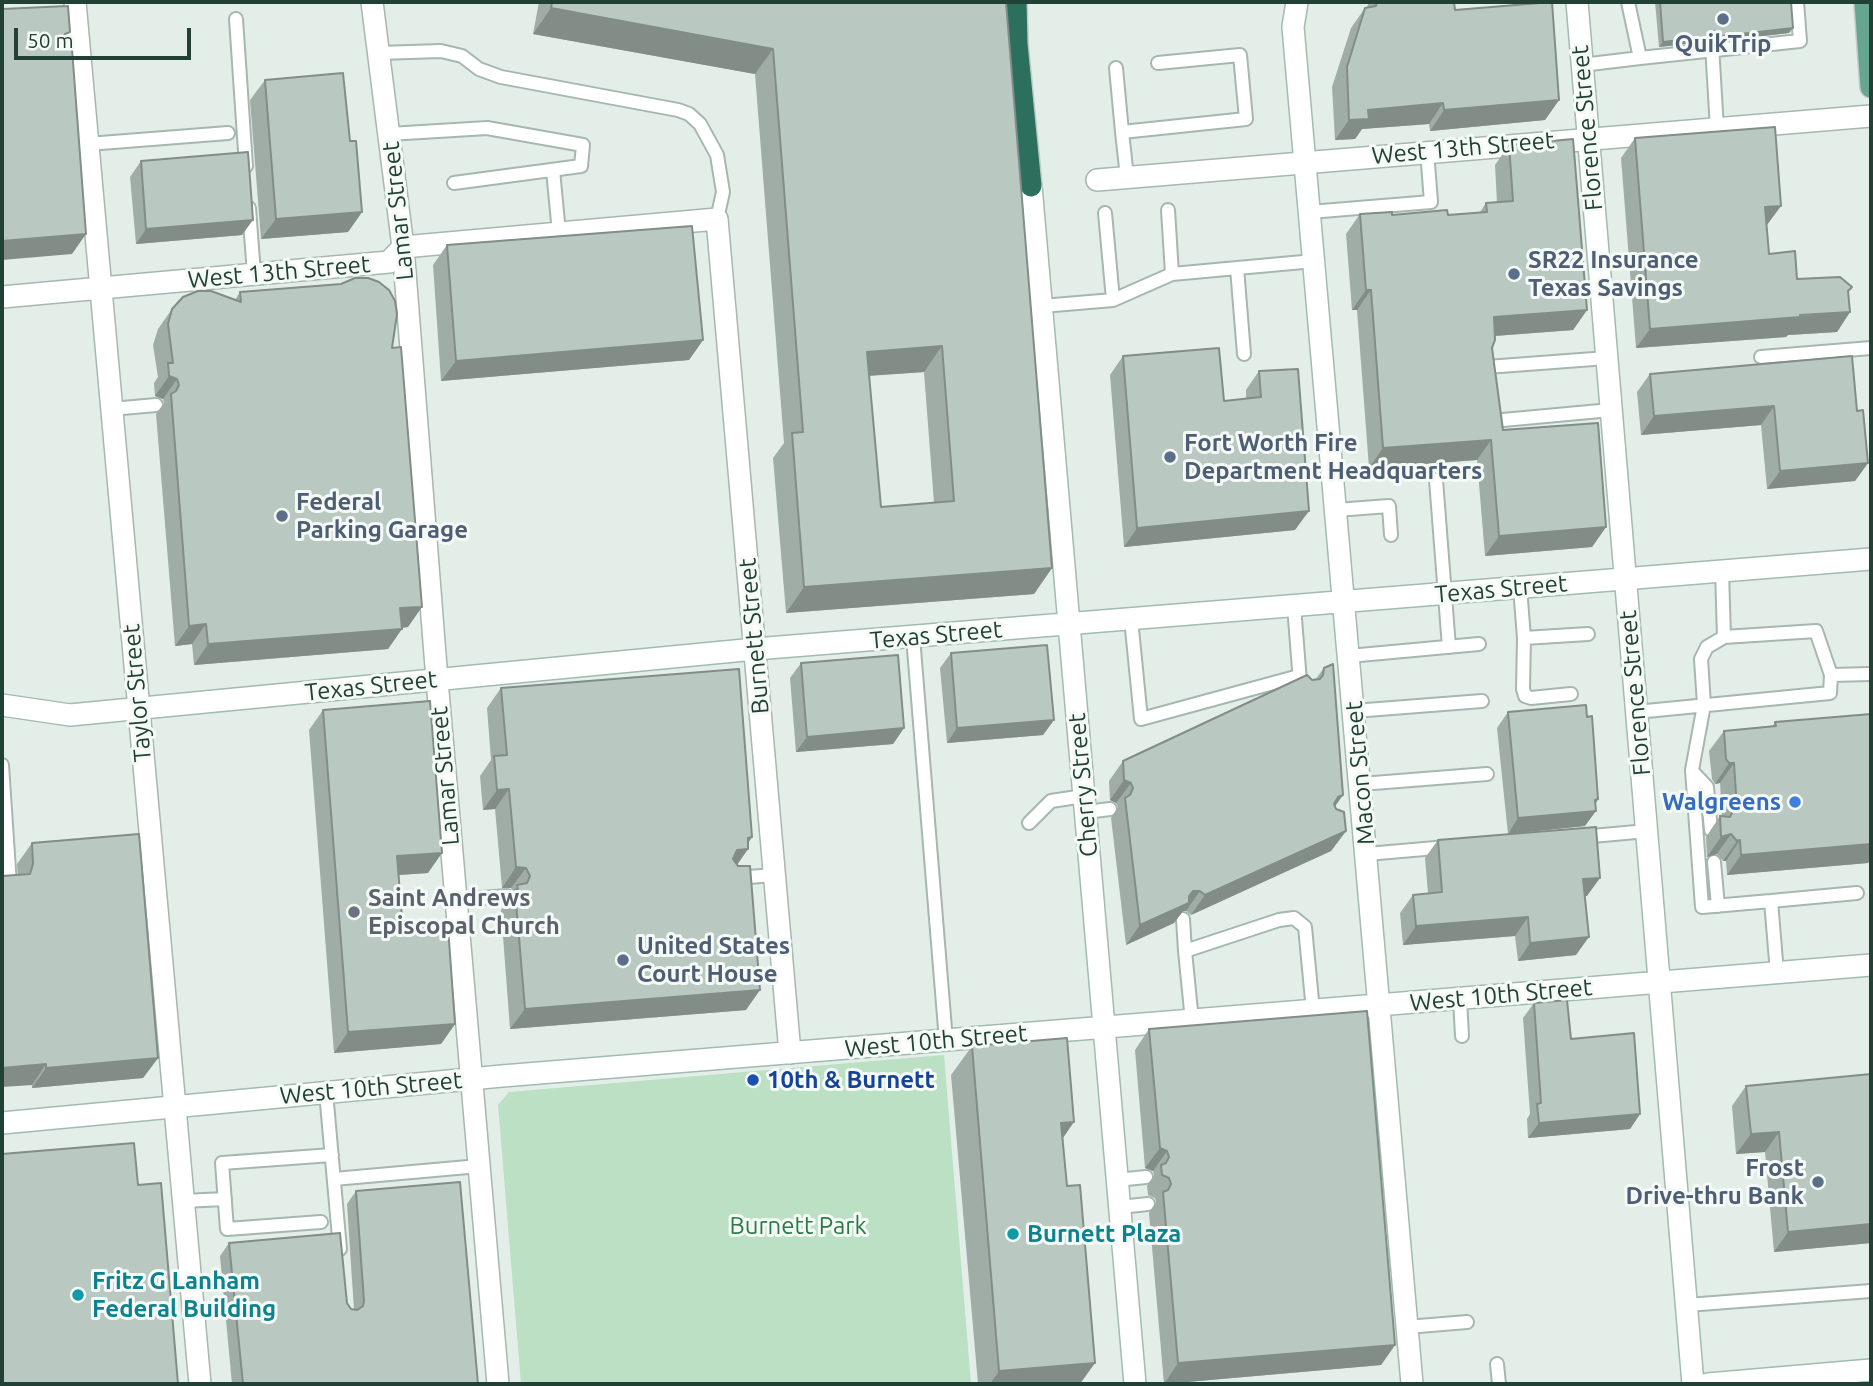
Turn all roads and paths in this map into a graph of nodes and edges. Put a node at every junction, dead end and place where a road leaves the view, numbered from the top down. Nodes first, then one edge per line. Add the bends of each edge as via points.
1 (75, 2) edge
2 (373, 2) edge
3 (1016, 2) edge
4 (1297, 2) edge
5 (1577, 2) edge
6 (1629, 2) edge
7 (1797, 2) edge
8 (1865, 2) edge
9 (236, 19) dead end
10 (1712, 46) junction
11 (379, 53) junction
12 (1640, 58) junction
13 (1158, 64) dead end
14 (1582, 65) junction
15 (1116, 68) dead end
16 (1871, 87) edge
17 (1871, 116) edge
18 (1717, 129) junction
19 (1122, 132) junction
20 (228, 133) dead end
21 (389, 134) junction
22 (1588, 138) junction
23 (88, 144) junction
24 (1427, 151) junction
25 (1306, 161) junction
26 (553, 170) junction
27 (1127, 177) junction
28 (1097, 180) dead end
29 (454, 183) dead end
30 (1031, 186) joint
31 (1168, 210) dead end
32 (1310, 212) junction
33 (1105, 213) dead end
34 (717, 219) junction
35 (559, 233) junction
36 (403, 247) junction
37 (1314, 261) junction
38 (1237, 268) junction
39 (254, 274) junction
40 (1172, 274) junction
41 (100, 288) junction
42 (2, 297) edge
43 (1113, 300) junction
44 (1042, 306) junction
45 (1871, 348) edge
46 (1244, 354) dead end
47 (1761, 357) dead end
48 (1607, 358) junction
49 (156, 405) dead end
50 (111, 409) junction
51 (1611, 410) junction
52 (1436, 480) dead end
53 (1336, 510) junction
54 (1391, 535) dead end
55 (1871, 559) edge
56 (1723, 570) junction
57 (1625, 579) junction
58 (1520, 587) junction
59 (1445, 593) junction
60 (1345, 602) junction
61 (1294, 606) junction
62 (1131, 619) junction
63 (1069, 624) junction
64 (1588, 634) dead end
65 (913, 637) junction
66 (1524, 638) junction
67 (1724, 638) junction
68 (1479, 644) dead end
69 (1449, 647) junction
70 (755, 649) junction
71 (1349, 656) junction
72 (1871, 674) edge
73 (1300, 676) junction
74 (1831, 676) junction
75 (437, 680) junction
76 (1301, 692) edge
77 (1571, 694) dead end
78 (1482, 701) dead end
79 (2, 705) edge
80 (1704, 705) junction
81 (139, 708) junction
82 (1354, 710) junction
83 (1636, 712) junction
84 (2, 765) edge
85 (1692, 770) junction
86 (1487, 774) dead end
87 (1361, 784) junction
88 (1085, 804) junction
89 (1110, 809) dead end
90 (1028, 823) dead end
91 (1711, 830) dead end
92 (1647, 831) junction
93 (1567, 838) edge
94 (1460, 846) edge
95 (1367, 854) junction
96 (1714, 862) dead end
97 (774, 875) junction
98 (727, 878) edge
99 (2, 885) edge
100 (1857, 893) dead end
101 (507, 896) dead end
102 (456, 900) junction
103 (1771, 901) junction
104 (1718, 906) junction
105 (1183, 919) edge
106 (1185, 951) junction
107 (1871, 965) edge
108 (1777, 973) junction
109 (1660, 982) junction
110 (1460, 999) junction
111 (1380, 1005) junction
112 (1313, 1011) junction
113 (1192, 1021) junction
114 (1104, 1028) junction
115 (1462, 1036) dead end
116 (946, 1041) junction
117 (790, 1053) junction
118 (472, 1079) junction
119 (326, 1093) junction
120 (175, 1107) junction
121 (2, 1123) edge
122 (332, 1156) junction
123 (479, 1166) junction
124 (1146, 1177) dead end
125 (334, 1179) junction
126 (1117, 1180) junction
127 (225, 1199) junction
128 (183, 1201) junction
129 (1148, 1204) dead end
130 (1120, 1207) junction
131 (321, 1222) dead end
132 (341, 1261) edge
133 (1871, 1291) edge
134 (1687, 1305) junction
135 (1467, 1322) dead end
136 (1407, 1328) junction
137 (1497, 1364) dead end
138 (1871, 1370) edge
139 (200, 1384) edge
140 (498, 1384) edge
141 (1135, 1384) edge
142 (1412, 1384) edge
143 (1499, 1384) edge
144 (1693, 1384) edge
145 (1709, 1384) edge

1 - 23 street, Taylor Street via 75,59
2 - 11 street, Lamar Street
3 - 30 highway
4 - 25 street, Macon Street via 1293,27
5 - 14 street, Florence Street
6 - 12 lane
7 - 10 lane via 1800,41
8 - 16 main road
9 - 39 lane
10 - 12 lane
10 - 18 lane
11 - 21 street, Lamar Street
11 - 34 lane via 441,51 462,56 501,77 689,114 717,155 723,192
12 - 14 lane
13 - 19 lane via 1240,55 1247,119
14 - 22 street, Florence Street
15 - 19 lane
17 - 18 street, West 13th Street
18 - 22 street, West 13th Street
19 - 27 lane
20 - 23 lane
21 - 26 lane via 486,128 583,145 581,166
21 - 36 street, Lamar Street
22 - 24 street, West 13th Street
22 - 48 street, Florence Street
23 - 41 street, Taylor Street
24 - 25 street, West 13th Street
24 - 32 lane via 1431,202
25 - 27 street, West 13th Street
25 - 32 street, Macon Street
26 - 29 lane
26 - 35 lane
27 - 28 street, West 13th Street
30 - 44 street, Cherry Street
31 - 40 lane
32 - 37 street, Macon Street
33 - 43 lane
34 - 35 street, West 13th Street
34 - 70 street, Burnett Street
35 - 36 street, West 13th Street
36 - 39 street, West 13th Street via 389,262
36 - 75 street, Lamar Street
37 - 38 lane
37 - 53 street, Macon Street
38 - 40 lane
38 - 46 lane
39 - 41 street, West 13th Street
40 - 43 lane
41 - 42 street, West 13th Street
41 - 50 street, Taylor Street
43 - 44 lane
44 - 63 street, Cherry Street
45 - 47 lane
48 - 51 street, Florence Street
48 - 51 lane via 1487,367 1492,421
49 - 50 lane
50 - 81 street, Taylor Street
51 - 57 street, Florence Street
52 - 59 lane
53 - 54 lane via 1389,506
53 - 60 street, Macon Street
55 - 56 street, Texas Street
56 - 57 street, Texas Street
56 - 67 lane
57 - 58 street, Texas Street
57 - 83 street, Florence Street
58 - 59 street, Texas Street
58 - 66 lane
59 - 60 street, Texas Street
59 - 69 lane
60 - 61 street, Texas Street
60 - 71 street, Macon Street
61 - 62 street, Texas Street
61 - 73 lane
62 - 63 street, Texas Street
62 - 73 lane via 1141,719
63 - 65 street, Texas Street
63 - 88 street, Cherry Street
64 - 66 lane
65 - 70 street, Texas Street
65 - 116 lane
66 - 77 lane via 1525,696
67 - 74 lane via 1816,631
67 - 80 lane via 1707,647 1701,659
68 - 69 lane
69 - 71 lane
70 - 75 street, Texas Street
70 - 97 street, Burnett Street
71 - 82 street, Macon Street
72 - 74 lane
73 - 76 lane
74 - 80 lane via 1829,693
75 - 81 street, Texas Street
75 - 102 street, Lamar Street
78 - 82 lane
79 - 81 street, Texas Street via 70,715
80 - 83 lane
80 - 85 lane
81 - 120 street, Taylor Street
82 - 87 street, Macon Street
83 - 92 street, Florence Street
84 - 99 lane via 10,885
85 - 91 lane via 1707,788
85 - 104 lane via 1702,907
86 - 87 lane
87 - 95 street, Macon Street via 1358,821
88 - 89 lane
88 - 90 lane via 1051,801
88 - 114 street, Cherry Street
92 - 93 lane
92 - 109 street, Florence Street
94 - 95 lane
95 - 111 street, Macon Street
96 - 104 lane
97 - 98 lane
97 - 117 street, Burnett Street
100 - 103 lane
101 - 102 lane
102 - 118 street, Lamar Street
103 - 104 lane
103 - 108 lane
105 - 106 lane
106 - 112 lane via 1294,918 1304,926
106 - 113 lane
107 - 108 street, West 10th Street
108 - 109 street, West 10th Street
109 - 110 street, West 10th Street
109 - 134 street, Florence Street
110 - 111 street, West 10th Street
110 - 115 lane
111 - 112 street, West 10th Street
111 - 136 street, Macon Street
112 - 113 street, West 10th Street
113 - 114 street, West 10th Street
114 - 116 street, West 10th Street
114 - 126 street, Cherry Street
116 - 117 street, West 10th Street
117 - 118 street, West 10th Street
118 - 119 street, West 10th Street
118 - 123 street, Lamar Street
119 - 120 street, West 10th Street
119 - 122 lane
120 - 121 street, West 10th Street
120 - 128 street, Taylor Street
122 - 125 lane
122 - 127 lane via 222,1163
123 - 125 lane
123 - 140 street, Lamar Street
124 - 126 lane
125 - 132 lane
126 - 130 street, Cherry Street
127 - 128 lane
127 - 131 lane via 227,1228
128 - 139 street, Taylor Street
129 - 130 lane
130 - 141 street, Cherry Street
133 - 134 lane
134 - 144 street, Florence Street
135 - 136 lane
136 - 142 street, Macon Street
137 - 143 lane
138 - 145 street

